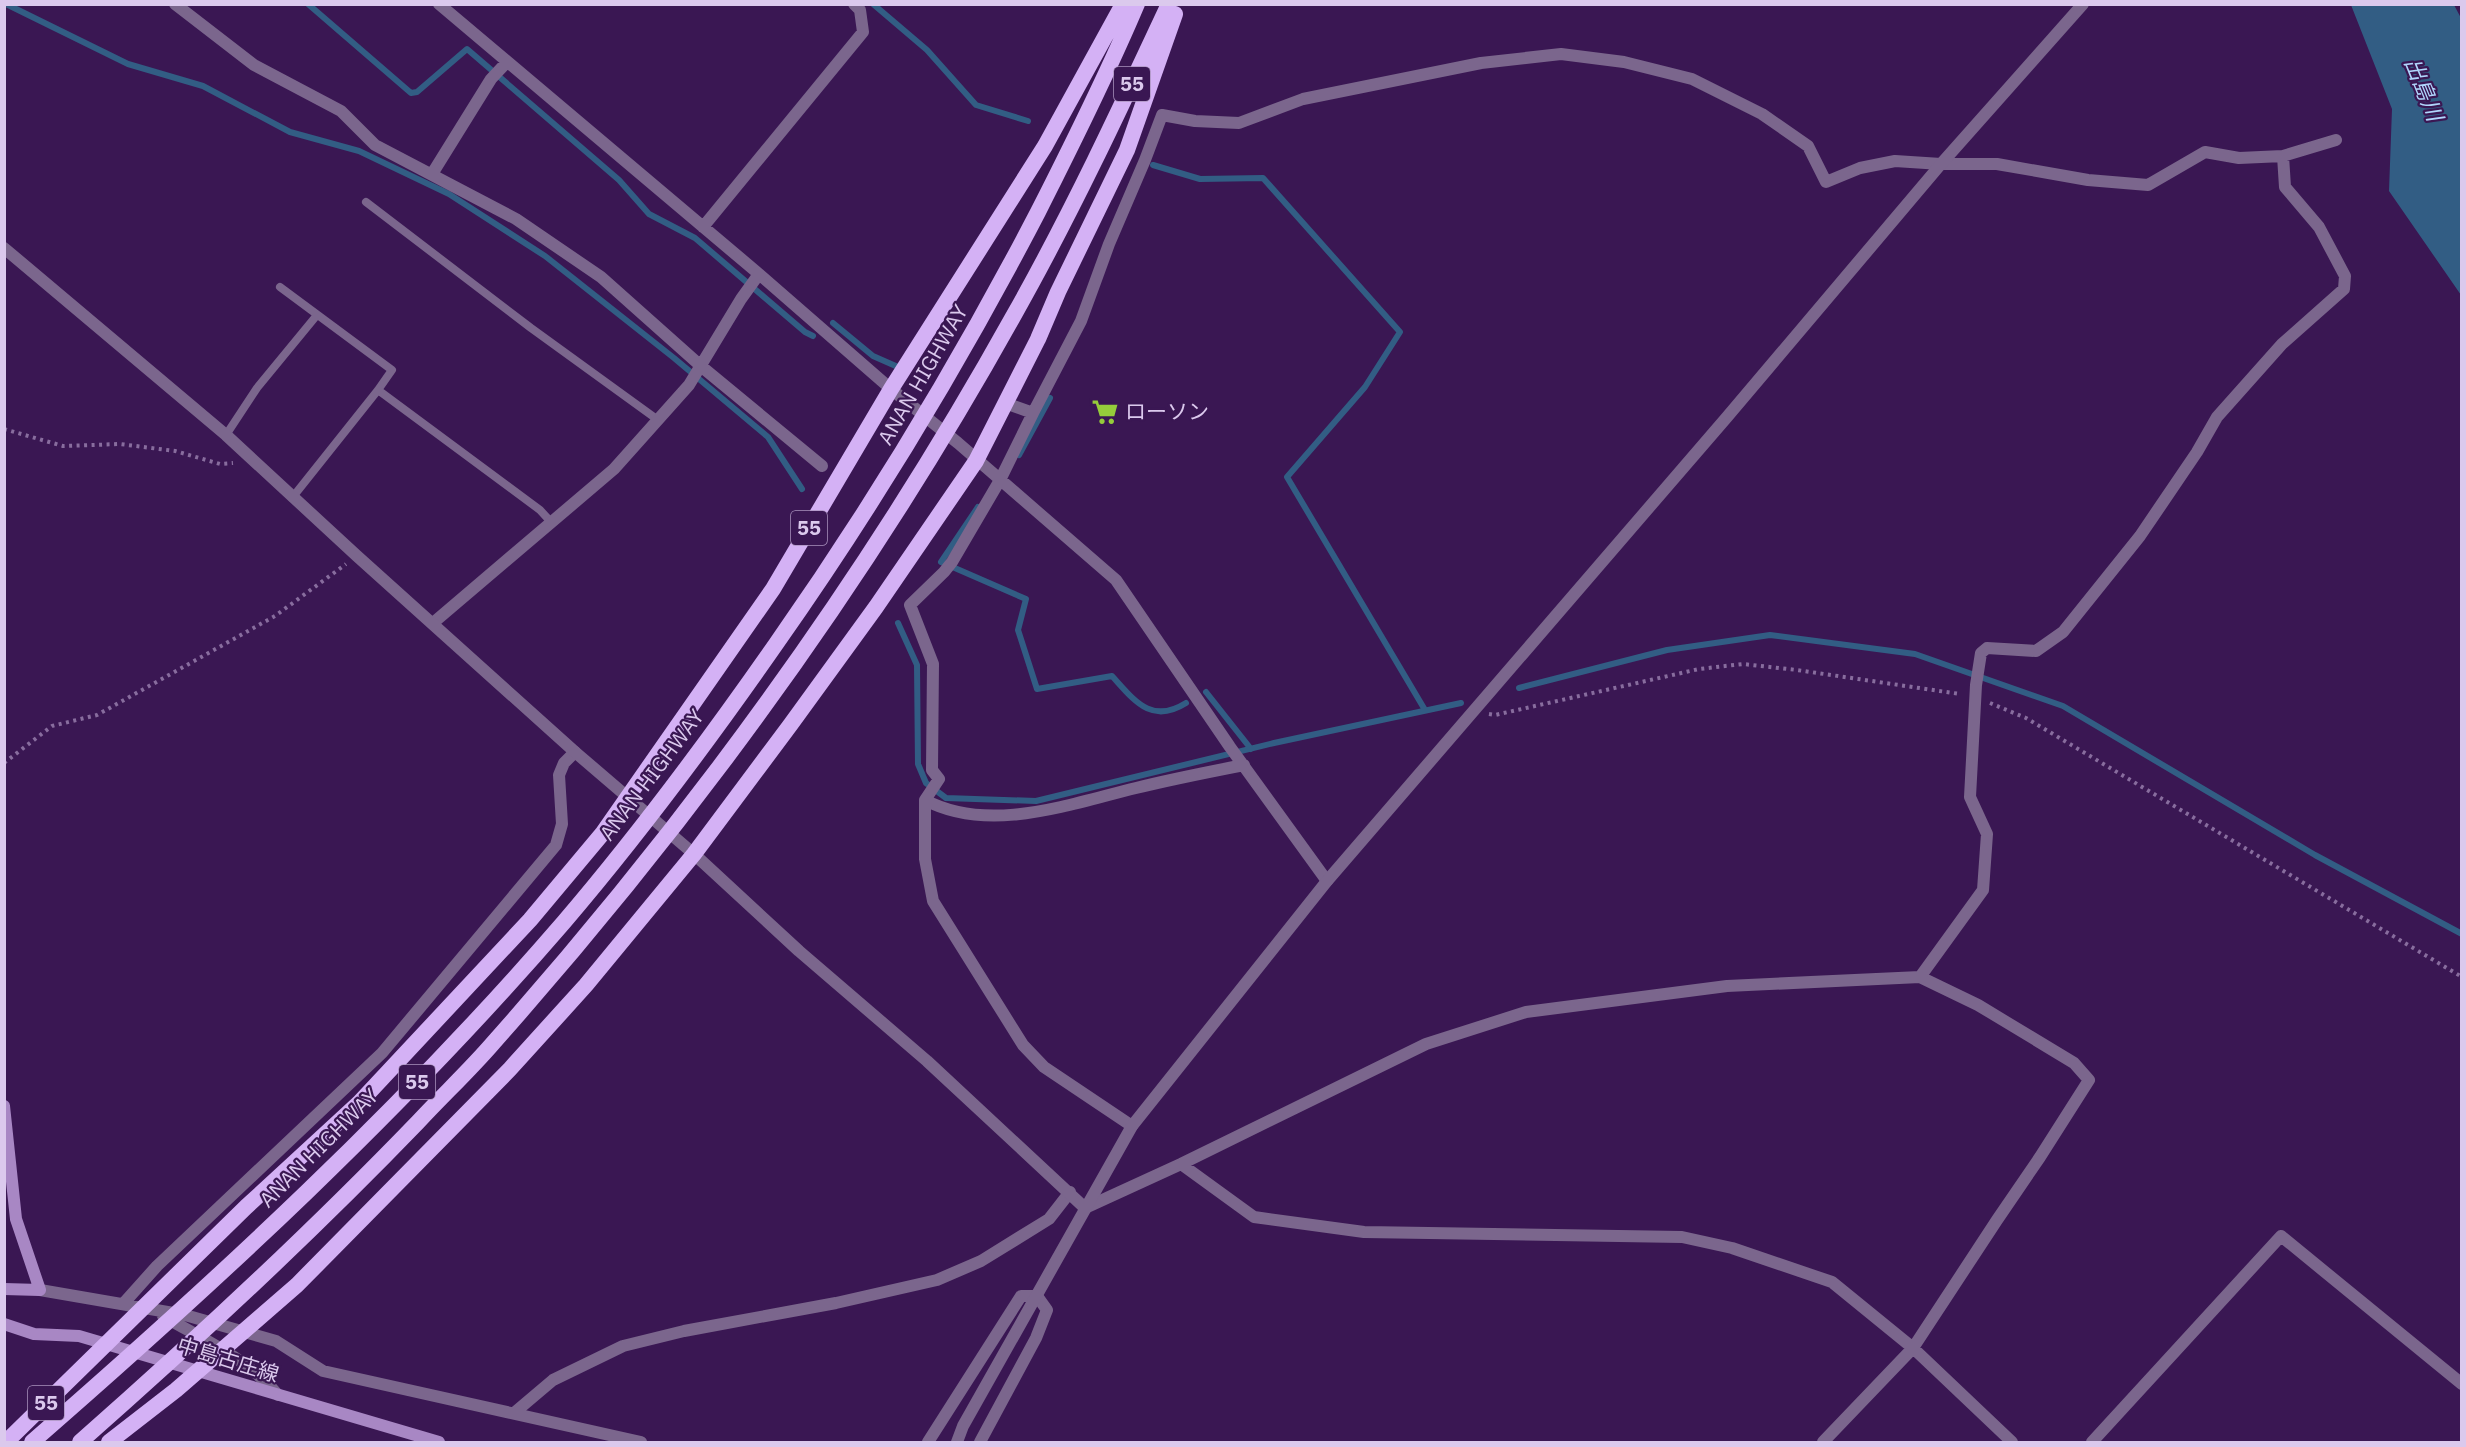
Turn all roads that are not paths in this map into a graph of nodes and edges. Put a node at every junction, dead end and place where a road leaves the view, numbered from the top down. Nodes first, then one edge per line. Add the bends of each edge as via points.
1 (175, 4) edge
2 (439, 4) edge
3 (854, 4) edge
4 (1123, 4) edge
5 (1137, 4) edge
6 (1169, 4) edge
7 (1178, 4) edge
8 (2083, 4) edge
9 (499, 70) junction
10 (2336, 140) dead end
11 (2283, 156) junction
12 (1941, 164) junction
13 (432, 174) junction
14 (366, 202) dead end
15 (703, 227) junction
16 (4, 248) edge
17 (754, 281) junction
18 (280, 287) dead end
19 (317, 315) junction
20 (701, 369) junction
21 (891, 389) junction
22 (378, 390) junction
23 (1005, 403) junction
24 (1033, 413) junction
25 (658, 420) junction
26 (226, 435) junction
27 (976, 461) junction
28 (822, 466) dead end
29 (1000, 480) junction
30 (292, 498) junction
31 (551, 522) junction
32 (433, 623) junction
33 (575, 752) junction
34 (1242, 762) junction
35 (629, 797) junction
36 (926, 798) junction
37 (694, 854) junction
38 (1327, 881) junction
39 (1920, 977) junction
40 (4, 1106) edge
41 (1132, 1126) junction
42 (1181, 1164) junction
43 (1070, 1192) junction
44 (1085, 1208) junction
45 (8, 1289) edge
46 (40, 1290) junction
47 (1037, 1296) junction
48 (123, 1304) junction
49 (155, 1311) junction
50 (4, 1324) edge
51 (1913, 1348) junction
52 (2462, 1384) edge
53 (278, 1395) junction
54 (514, 1413) junction
55 (6, 1443) edge
56 (32, 1443) edge
57 (80, 1443) edge
58 (109, 1443) edge
59 (439, 1443) edge
60 (642, 1443) edge
61 (928, 1443) edge
62 (957, 1443) edge
63 (980, 1443) edge
64 (1823, 1443) edge
65 (2012, 1443) edge
66 (2092, 1443) edge

1 - 13 street via 254,64 340,111 375,145
2 - 9 street
3 - 15 street via 860,10 863,32
4 - 21 highway, 55 via 1045,146
5 - 56 highway, ANAN HIGHWAY / 55 via 1108,74 988,308 899,460 823,578 644,827 563,924 342,1159
6 - 57 highway, 55 via 1094,163 1014,316 919,475 783,679 661,844 492,1044 361,1181 236,1304
7 - 23 highway, 55 via 1127,150
8 - 12 street
9 - 13 street
9 - 15 street
10 - 11 street
11 - 12 street via 2239,158 2205,152 2148,185 2088,180 1997,164
11 - 39 street via 2285,187 2319,227 2345,276 2344,289 2282,344 2217,417 2140,536 2064,632 2036,651 1987,648 1981,653 1970,798 1987,834 1983,890
12 - 24 street via 1895,161 1860,168 1826,182 1808,146 1762,114 1692,80 1624,62 1561,54 1482,63 1303,99 1239,123 1162,115 1081,321
12 - 38 street
13 - 20 street via 516,219 601,277
14 - 25 lane
15 - 17 street
16 - 26 street
17 - 20 street
17 - 21 street
18 - 19 lane
19 - 22 lane via 392,370
19 - 26 lane via 257,388
20 - 25 street
20 - 28 street
21 - 27 street
21 - 35 highway, 55 via 773,589
22 - 30 lane
22 - 31 lane
23 - 24 street
23 - 27 highway, 55
24 - 29 street
25 - 31 street via 614,469
26 - 30 street
27 - 29 street
27 - 37 highway, 55 via 876,607
29 - 34 street via 1116,580
29 - 36 street via 952,562 910,605 933,664 931,758 932,770 939,779
30 - 32 street
31 - 32 street
32 - 33 street
33 - 35 street
33 - 48 street via 559,775 562,824 556,845 382,1053 157,1266
34 - 36 street via 1014,816 950,811
34 - 38 street
35 - 37 street
35 - 55 highway, 55 via 531,920 443,1015 358,1103 246,1207
36 - 41 street via 925,859 933,901 1017,1035 1044,1067
37 - 43 street
37 - 58 highway, 55 via 510,1070 297,1285
38 - 41 street
39 - 42 street via 1727,986 1526,1012 1426,1044
39 - 51 street via 1978,1005 2074,1063 2089,1080
40 - 46 main road via 16,1219
41 - 44 street
42 - 44 street
42 - 51 street via 1254,1217 1364,1232 1682,1237 1732,1248 1832,1282
43 - 44 street
43 - 54 street via 1049,1219 981,1261 937,1280 836,1304 684,1330 623,1346 553,1380
44 - 47 street
45 - 46 main road
46 - 48 street
47 - 61 street via 1021,1296
47 - 62 street
47 - 63 street via 1047,1310
48 - 49 street
49 - 53 street via 251,1367
49 - 54 street via 185,1315 276,1341 323,1371
50 - 53 main road, 中島古庄線 via 34,1334 79,1336
51 - 64 street
51 - 65 street
52 - 66 street via 2281,1236
53 - 59 main road, 中島古庄線
54 - 60 street

